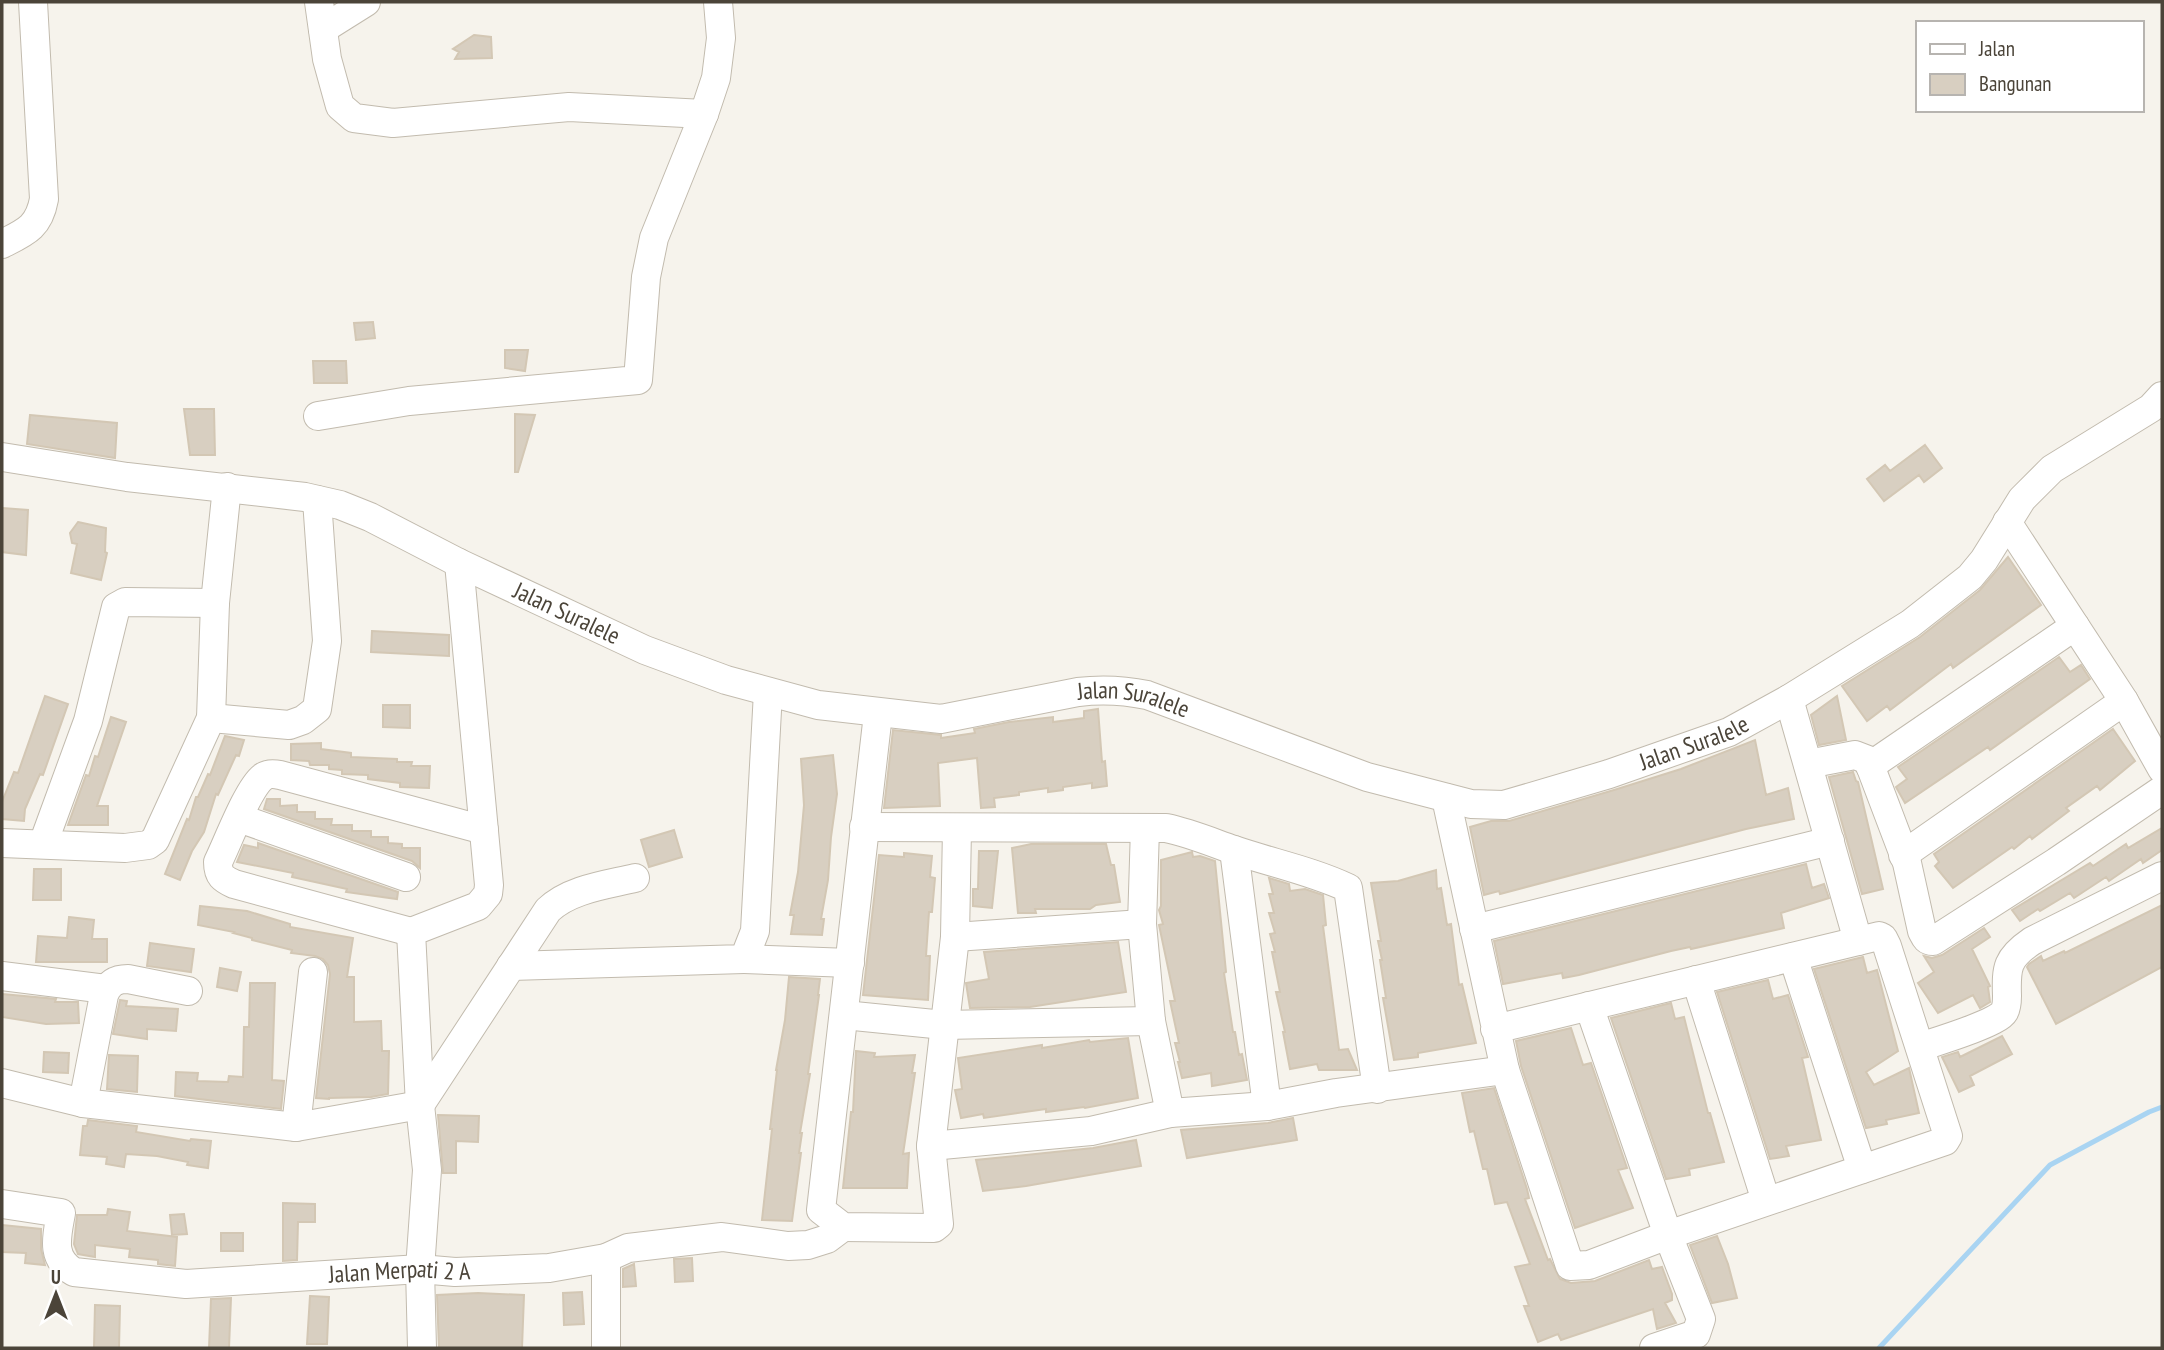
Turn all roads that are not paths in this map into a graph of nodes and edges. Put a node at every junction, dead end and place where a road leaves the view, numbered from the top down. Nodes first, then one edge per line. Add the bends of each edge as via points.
1 (33, 2) edge
2 (366, 2) edge
3 (718, 2) edge
4 (321, 15) edge
5 (704, 114) junction
6 (2, 244) edge
7 (2162, 396) edge
8 (318, 416) dead end
9 (2, 457) edge
10 (227, 487) junction
11 (317, 500) junction
12 (2007, 522) junction
13 (459, 563) junction
14 (215, 603) junction
15 (2075, 626) junction
16 (768, 692) junction
17 (1789, 699) junction
18 (2124, 701) junction
19 (878, 714) junction
20 (211, 718) junction
21 (1808, 764) junction
22 (1870, 766) junction
23 (2162, 769) edge
24 (2162, 790) edge
25 (1446, 798) junction
26 (239, 818) junction
27 (864, 827) junction
28 (957, 828) junction
29 (1145, 828) junction
30 (484, 830) junction
31 (1830, 841) junction
32 (2, 843) edge
33 (43, 844) junction
34 (1234, 850) junction
35 (1903, 855) junction
36 (2162, 876) edge
37 (406, 877) dead end
38 (635, 878) dead end
39 (1142, 924) junction
40 (1474, 929) junction
41 (411, 932) junction
42 (955, 937) junction
43 (1858, 940) junction
44 (1793, 957) junction
45 (744, 959) junction
46 (850, 963) junction
47 (511, 966) junction
48 (313, 972) dead end
49 (2, 976) edge
50 (1696, 980) junction
51 (106, 989) junction
52 (188, 991) dead end
53 (1589, 1006) junction
54 (844, 1015) junction
55 (1151, 1021) junction
56 (944, 1025) junction
57 (1495, 1029) junction
58 (1920, 1047) junction
59 (1505, 1070) junction
60 (2, 1083) edge
61 (1377, 1089) junction
62 (83, 1103) junction
63 (420, 1105) junction
64 (1267, 1106) junction
65 (1170, 1114) junction
66 (296, 1127) junction
67 (931, 1146) junction
68 (1862, 1169) junction
69 (1766, 1201) junction
70 (2, 1204) edge
71 (843, 1227) junction
72 (1668, 1235) junction
73 (606, 1258) junction
74 (420, 1269) junction
75 (422, 1348) edge
76 (606, 1348) edge
77 (1654, 1348) edge

1 - 6 street via 44,199 41,215 28,230
2 - 4 street
3 - 5 street via 716,78
4 - 5 street via 340,106 354,118 393,123 569,107
5 - 8 street via 654,238 646,277 638,380 409,401
7 - 12 street, Jalan Suralele via 2151,408 2052,469
9 - 10 street, Jalan Suralele
10 - 11 street, Jalan Suralele
10 - 14 street
11 - 13 street, Jalan Suralele via 370,516
11 - 20 street via 327,641 317,709 289,725
12 - 15 street
12 - 17 street, Jalan Suralele via 1970,577 1910,624
13 - 16 street, Jalan Suralele via 645,650
13 - 30 street
14 - 20 street
14 - 33 street via 125,602 116,607 88,721
15 - 18 street
15 - 22 street
16 - 19 street, Jalan Suralele
16 - 45 street via 755,931
17 - 21 street
17 - 25 street, Jalan Suralele via 1729,732 1504,805
18 - 23 street
18 - 35 street
19 - 25 street, Jalan Suralele via 941,719 1078,692 1127,691 1367,777
19 - 27 street
20 - 33 street via 155,840 125,848
21 - 22 street via 1855,755 1868,760
21 - 31 street
22 - 35 street
24 - 35 street via 1933,941 1925,939 1922,931
25 - 40 street
26 - 30 street via 263,777 272,774
26 - 37 street
26 - 41 street via 218,862 221,877
27 - 28 street
27 - 46 street
28 - 29 street
28 - 42 street
29 - 34 street via 1193,834
29 - 39 street
30 - 41 street via 488,894 478,906
31 - 40 street
31 - 43 street
32 - 33 street
34 - 61 street via 1348,888
34 - 64 street
36 - 58 street via 2017,951 2006,975 2004,1012
38 - 47 street via 557,902
39 - 42 street
39 - 55 street
40 - 57 street
41 - 63 street
42 - 56 street
43 - 44 street
43 - 58 street via 1879,936 1885,942
44 - 50 street
44 - 68 street
45 - 46 street
45 - 47 street
46 - 54 street
47 - 63 street
48 - 66 street
49 - 51 street
50 - 53 street
50 - 69 street
51 - 52 street via 128,979
51 - 62 street
53 - 57 street
53 - 72 street
54 - 56 street
54 - 71 street via 821,1210
55 - 56 street
55 - 65 street
56 - 67 street
57 - 59 street
58 - 68 street via 1947,1139
59 - 61 street
59 - 72 street via 1570,1266 1589,1265
60 - 62 street
61 - 64 street
62 - 66 street
63 - 66 street
63 - 74 street via 427,1170
64 - 65 street
65 - 67 street via 1091,1131
67 - 71 street via 939,1219 936,1228
68 - 69 street
69 - 72 street
70 - 74 street, Jalan Merpati 2 A via 61,1213 58,1256 74,1272 186,1284
71 - 73 street, Jalan Merpati 2 A via 808,1245 722,1237 628,1248
72 - 77 street via 1701,1319 1696,1334
73 - 74 street, Jalan Merpati 2 A via 549,1268
73 - 76 street
74 - 75 street

